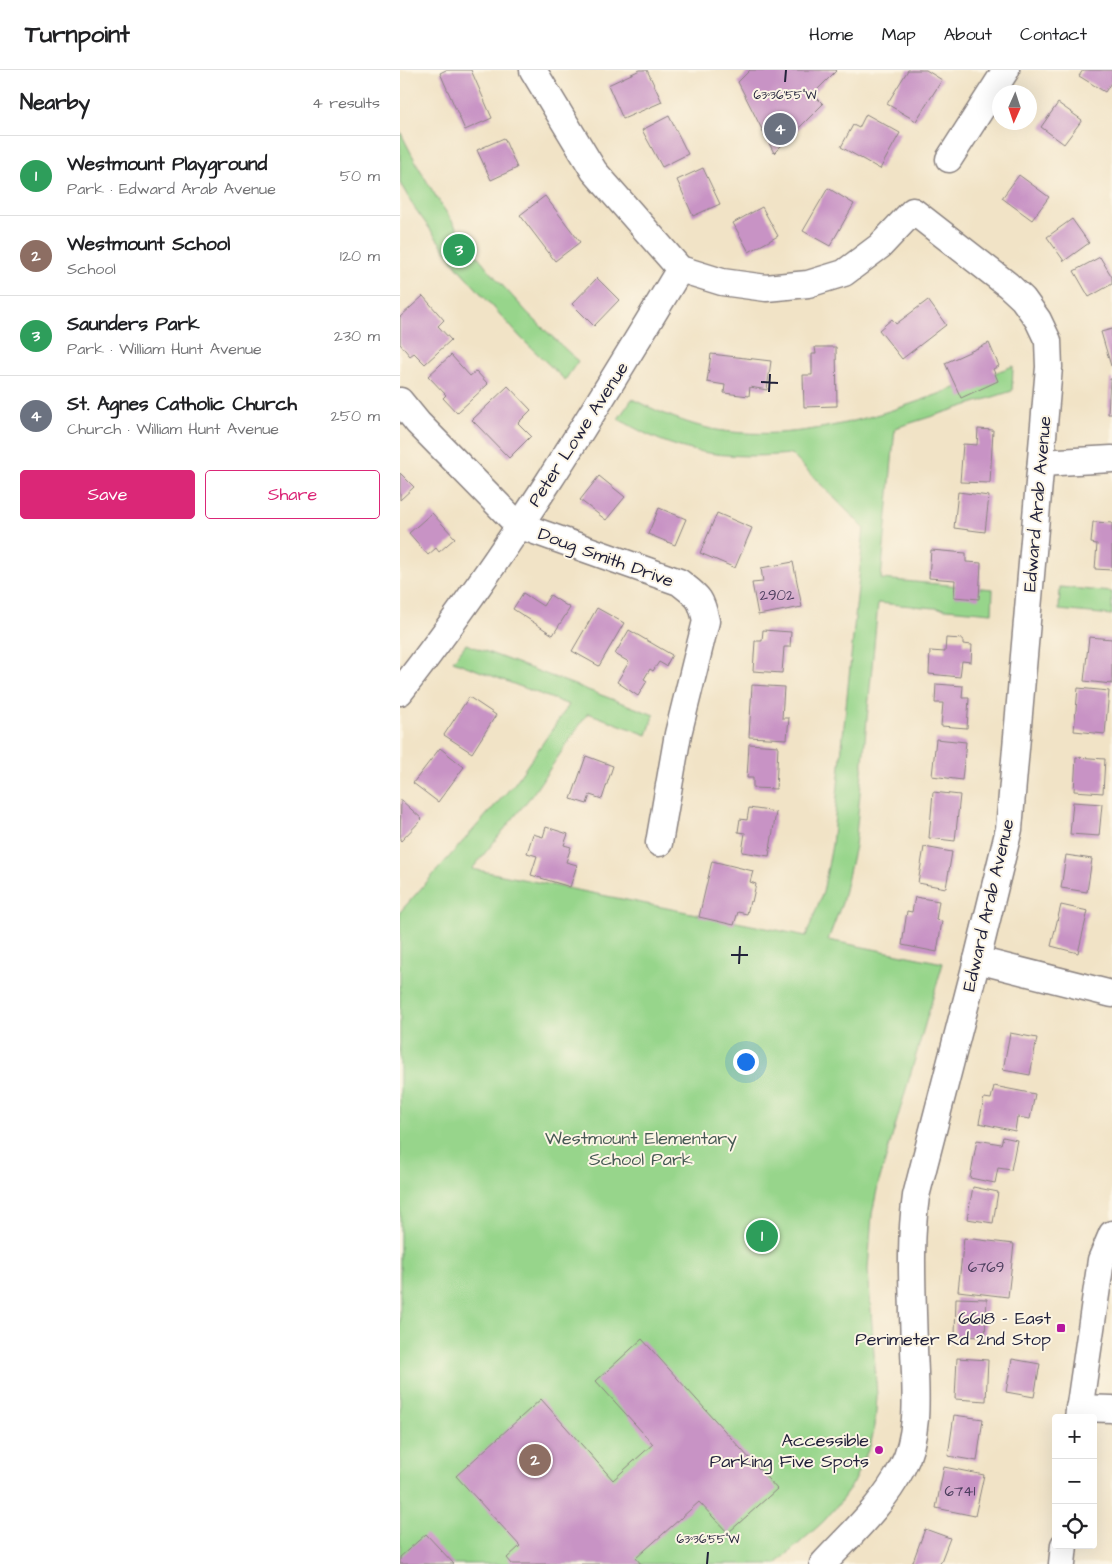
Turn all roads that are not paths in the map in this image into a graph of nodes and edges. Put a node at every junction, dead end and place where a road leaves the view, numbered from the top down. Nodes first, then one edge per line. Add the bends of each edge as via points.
1 (534, 70) edge
2 (1006, 70) edge
3 (949, 159) dead end
4 (680, 269) junction
5 (400, 402) edge
6 (1112, 459) edge
7 (1041, 463) junction
8 (518, 525) junction
9 (400, 692) edge
10 (659, 843) dead end
11 (978, 960) junction
12 (1112, 994) edge
13 (1112, 1234) edge
14 (1112, 1409) edge
15 (1078, 1413) edge
16 (1064, 1549) edge
17 (823, 1564) edge
18 (1062, 1564) edge

1 - 4 street via 594,171
2 - 3 street
4 - 7 street, Edward Arab Avenue via 722,282 766,288 808,284 844,273 880,246 913,211 1008,284 1038,320 1048,341 1049,367
4 - 8 street, Peter Lowe Avenue via 602,398
5 - 8 street, Doug Smith Drive
6 - 7 street
7 - 11 street, Edward Arab Avenue via 1009,829
8 - 9 street, Peter Lowe Avenue via 438,643
8 - 10 street, Doug Smith Drive via 679,582 702,603 706,622 678,734
11 - 12 street
11 - 17 street, Edward Arab Avenue via 912,1221 916,1403 913,1433 904,1466 884,1497
13 - 15 street via 1101,1260
14 - 15 street
16 - 18 street

